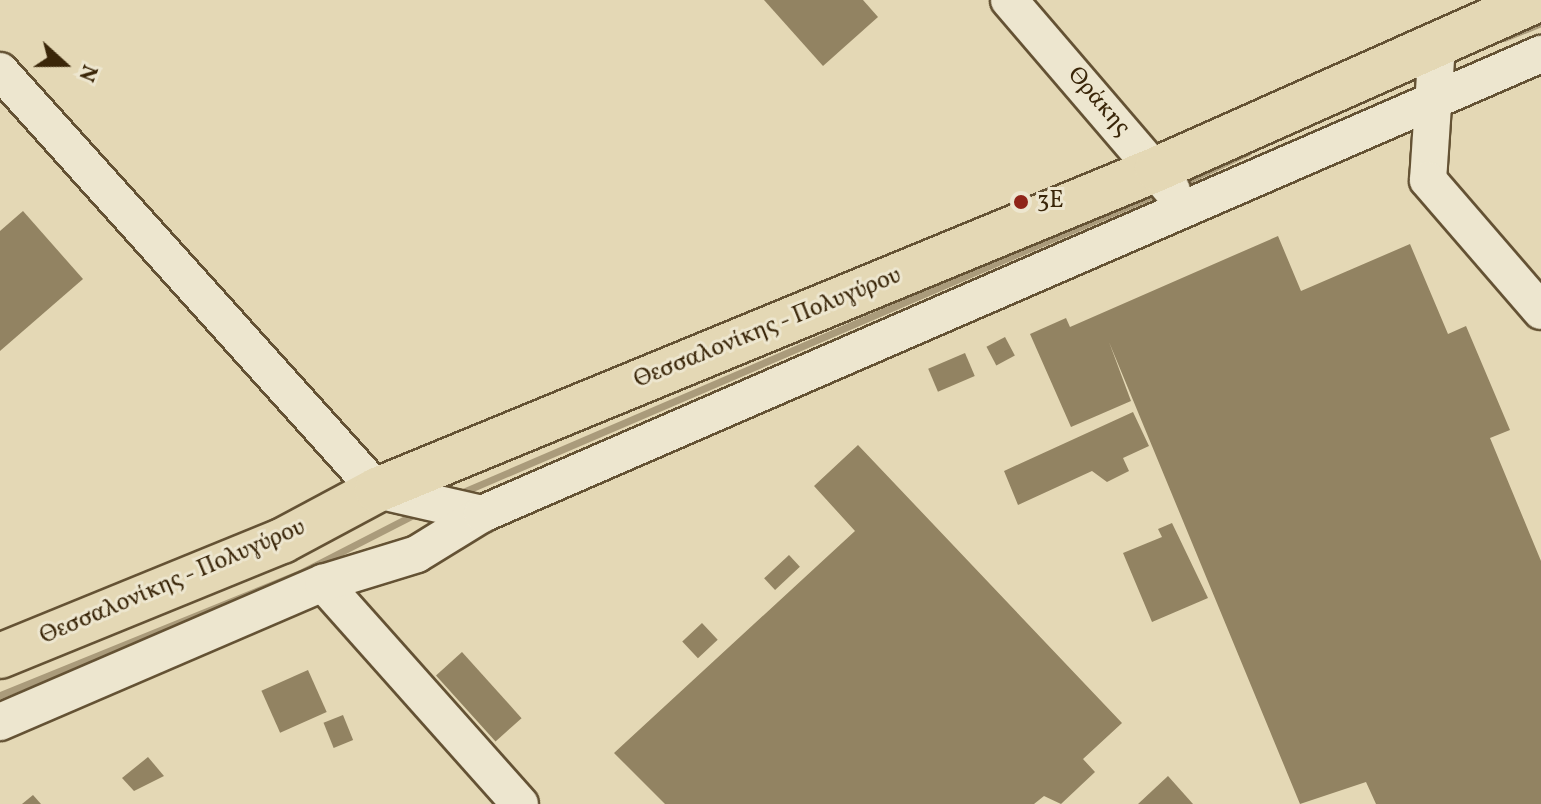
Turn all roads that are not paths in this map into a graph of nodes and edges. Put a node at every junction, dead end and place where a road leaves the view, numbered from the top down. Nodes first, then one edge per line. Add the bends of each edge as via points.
1 (1009, 0) edge
2 (1536, 0) edge
3 (1437, 45) junction
4 (1541, 54) edge
5 (0, 71) edge
6 (1433, 104) junction
7 (1157, 169) junction
8 (1184, 207) junction
9 (1541, 311) edge
10 (377, 490) junction
11 (482, 514) junction
12 (323, 583) junction
13 (0, 656) edge
14 (0, 722) edge
15 (520, 804) edge

1 - 7 street, Θράκης
2 - 3 main road, Θεσσαλονίκης - Πολυγύρου
3 - 6 street
3 - 7 main road, Θεσσαλονίκης - Πολυγύρου
4 - 6 street
5 - 10 street
6 - 8 street
6 - 9 street via 1428,180
7 - 8 street, Θράκης
7 - 10 main road, Θεσσαλονίκης - Πολυγύρου
8 - 11 street
10 - 11 street
10 - 13 main road, Θεσσαλονίκης - Πολυγύρου via 282,541
11 - 12 street via 417,554
12 - 14 street
12 - 15 street

